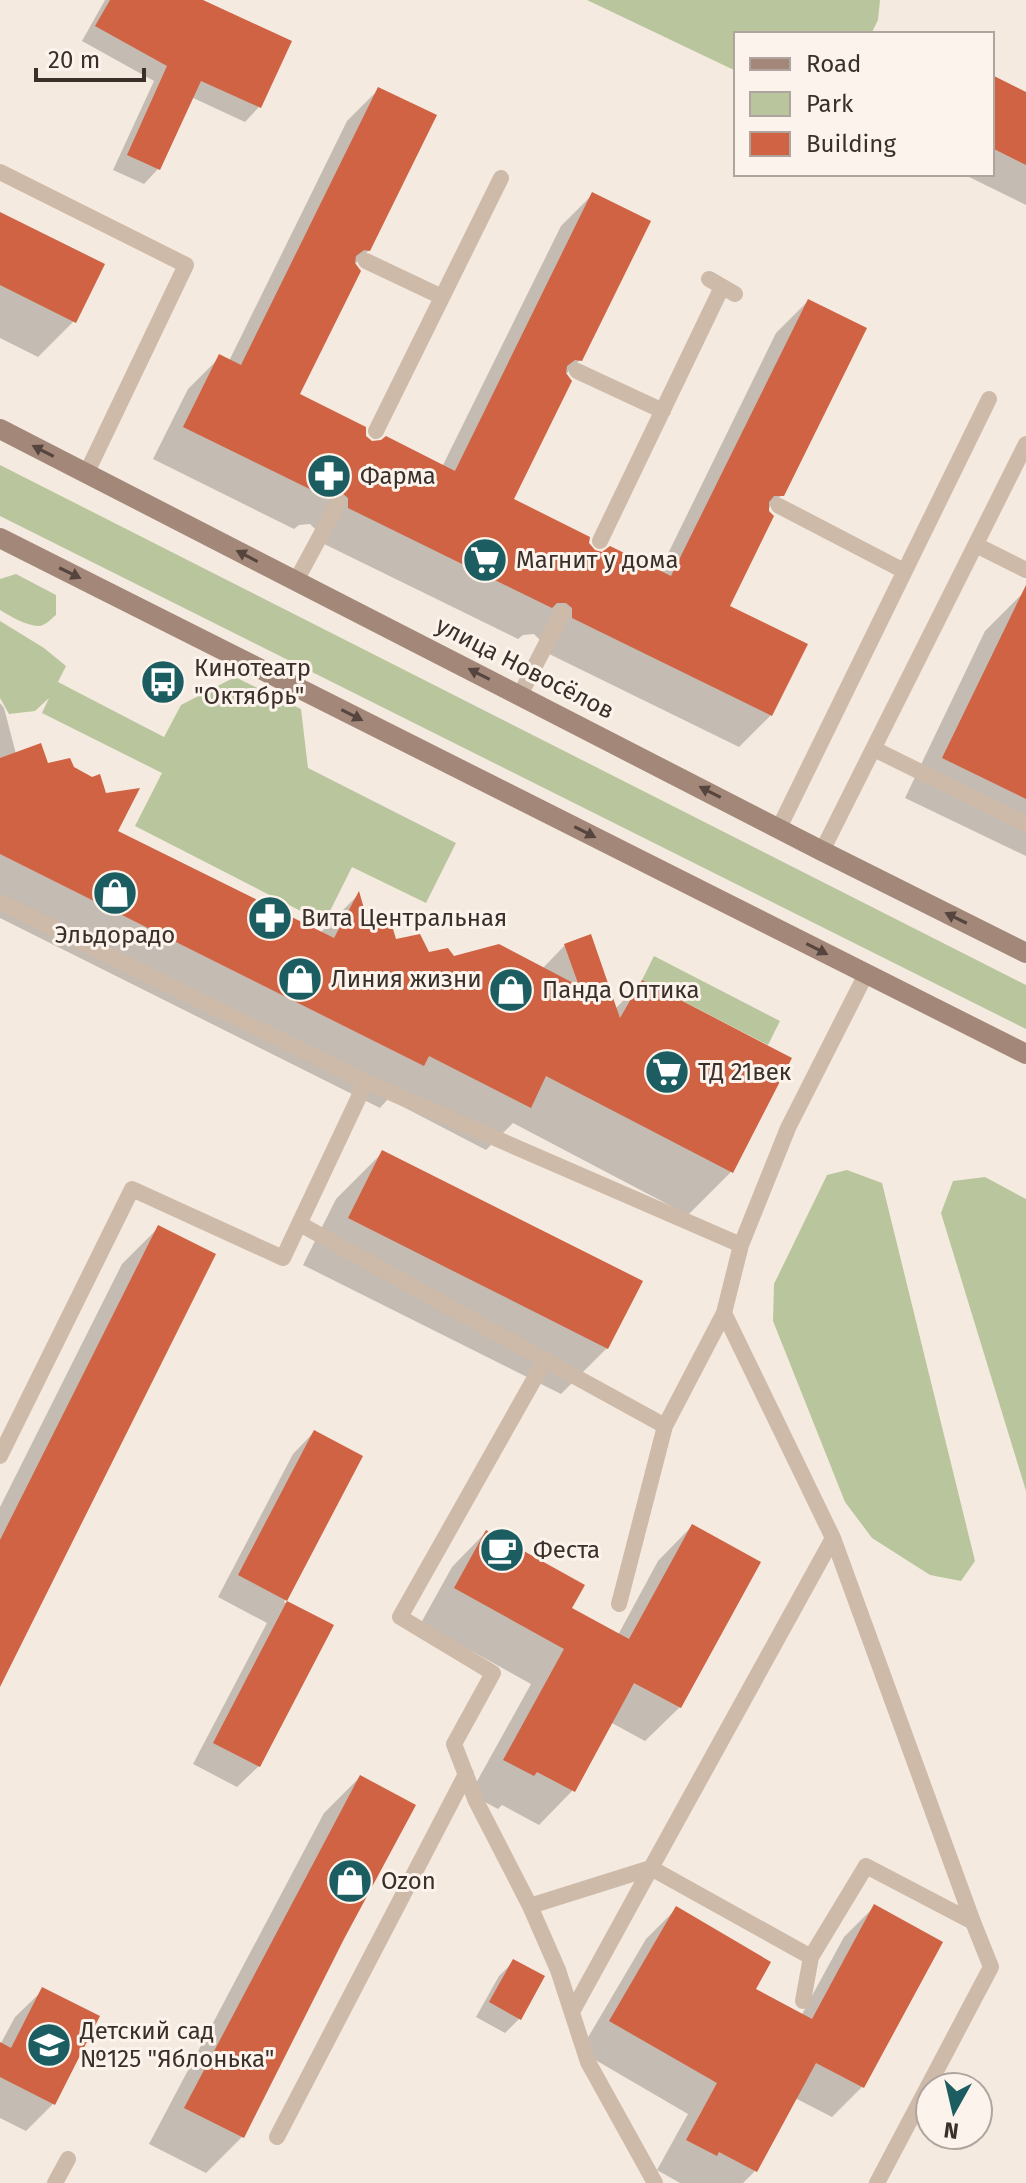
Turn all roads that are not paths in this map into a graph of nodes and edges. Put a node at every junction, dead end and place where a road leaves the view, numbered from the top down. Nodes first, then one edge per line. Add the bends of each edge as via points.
1 (0, 172) edge
2 (501, 178) dead end
3 (366, 261) dead end
4 (722, 287) dead end
5 (442, 297) junction
6 (577, 371) dead end
7 (989, 399) dead end
8 (663, 411) junction
9 (0, 429) edge
10 (376, 431) dead end
11 (1026, 444) edge
12 (87, 472) junction
13 (338, 503) dead end
14 (779, 506) dead end
15 (600, 541) dead end
16 (2, 543) edge
17 (976, 545) junction
18 (1026, 570) edge
19 (904, 571) junction
20 (296, 581) junction
21 (562, 613) dead end
22 (520, 695) junction
23 (874, 749) junction
24 (1026, 824) edge
25 (779, 828) junction
26 (822, 851) junction
27 (0, 902) edge
28 (1026, 953) edge
29 (866, 974) junction
30 (1026, 1054) edge
31 (366, 1082) junction
32 (300, 1224) junction
33 (741, 1245) junction
34 (724, 1313) junction
35 (545, 1360) junction
36 (665, 1426) junction
37 (0, 1456) edge
38 (833, 1538) junction
39 (619, 1604) dead end
40 (466, 1774) junction
41 (651, 1868) junction
42 (530, 1906) junction
43 (973, 1922) junction
44 (811, 1957) junction
45 (803, 2001) dead end
46 (572, 2012) junction
47 (277, 2137) dead end
48 (68, 2159) dead end
49 (55, 2183) edge
50 (655, 2183) edge
51 (877, 2183) edge

1 - 12 lane via 186,265
2 - 5 lane
3 - 5 lane
4 - 8 lane
5 - 10 lane
6 - 8 lane
7 - 19 lane
8 - 15 lane
12 -> 9 main road, улица Новосёлов
11 - 17 lane
20 -> 12 main road, улица Новосёлов
13 - 20 lane
14 - 19 lane
16 -> 29 main road
17 - 18 lane
17 - 23 lane
19 - 25 lane
22 -> 20 main road, улица Новосёлов
21 - 22 lane
25 -> 22 main road, улица Новосёлов
23 - 24 lane
23 - 26 lane
25 - 26 main road, улица Новосёлов
28 -> 26 main road, улица Новосёлов
27 - 31 lane
29 - 30 main road
29 - 33 lane via 788,1128
31 - 32 lane
31 - 33 lane
32 - 35 lane
32 - 37 lane via 283,1258 132,1189
33 - 34 lane
34 - 36 lane
34 - 38 lane
35 - 36 lane
35 - 40 lane via 400,1617 493,1673 454,1744
36 - 39 lane
38 - 41 lane
38 - 43 lane
40 - 42 lane
40 - 47 lane
41 - 42 lane
41 - 44 lane
41 - 46 lane
42 - 46 lane
43 - 44 lane via 866,1866
43 - 51 lane via 991,1967
44 - 45 lane
46 - 50 lane via 588,2062
48 - 49 lane

